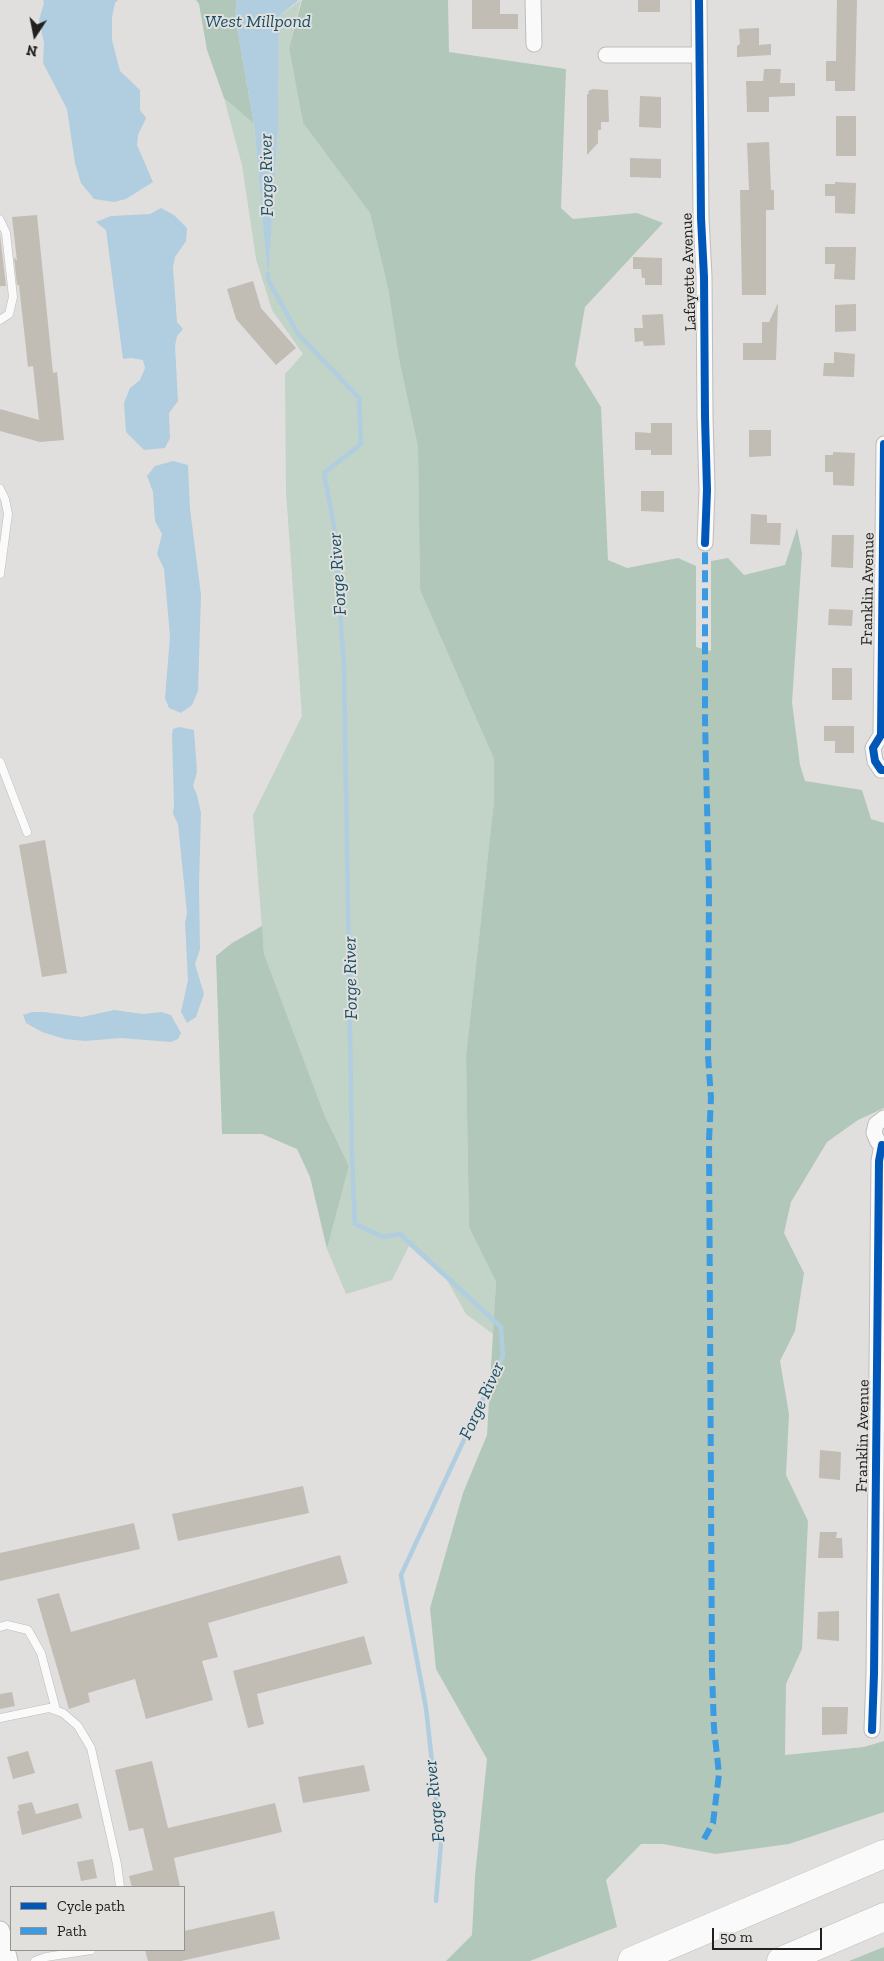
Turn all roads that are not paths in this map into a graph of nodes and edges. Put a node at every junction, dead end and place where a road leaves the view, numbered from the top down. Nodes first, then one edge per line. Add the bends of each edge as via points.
1 (533, 0) edge
2 (699, 0) edge
3 (534, 44) dead end
4 (606, 55) dead end
5 (698, 55) junction
6 (0, 220) edge
7 (0, 320) edge
8 (884, 444) edge
9 (0, 489) edge
10 (705, 543) dead end
11 (0, 574) edge
12 (883, 735) edge
13 (0, 762) edge
14 (884, 770) edge
15 (27, 832) dead end
16 (884, 1118) edge
17 (883, 1146) edge
18 (0, 1627) edge
19 (879, 1674) edge
20 (56, 1710) junction
21 (0, 1718) edge
22 (872, 1730) dead end
23 (884, 1854) edge
24 (120, 1886) edge
25 (884, 1917) edge
26 (0, 1931) edge
27 (85, 1951) edge
28 (8, 1961) edge
29 (34, 1961) edge
30 (632, 1961) edge
31 (781, 1961) edge

1 - 3 street
2 - 5 street, Lafayette Avenue
4 - 5 street
5 - 10 street, Lafayette Avenue via 707,490
6 - 7 lane via 6,233 13,297 9,314
8 - 12 street, Franklin Avenue
9 - 11 lane via 8,514
12 - 14 street, Franklin Avenue via 872,748 875,761
13 - 15 lane
16 - 17 street, Franklin Avenue via 874,1128 875,1138
17 - 19 street, Franklin Avenue via 879,1161
18 - 20 lane via 7,1625 28,1630 40,1653
19 - 22 street, Franklin Avenue
20 - 21 lane via 49,1708
20 - 24 lane via 78,1726 91,1748
23 - 30 highway
25 - 31 highway
26 - 28 street
27 - 29 lane

